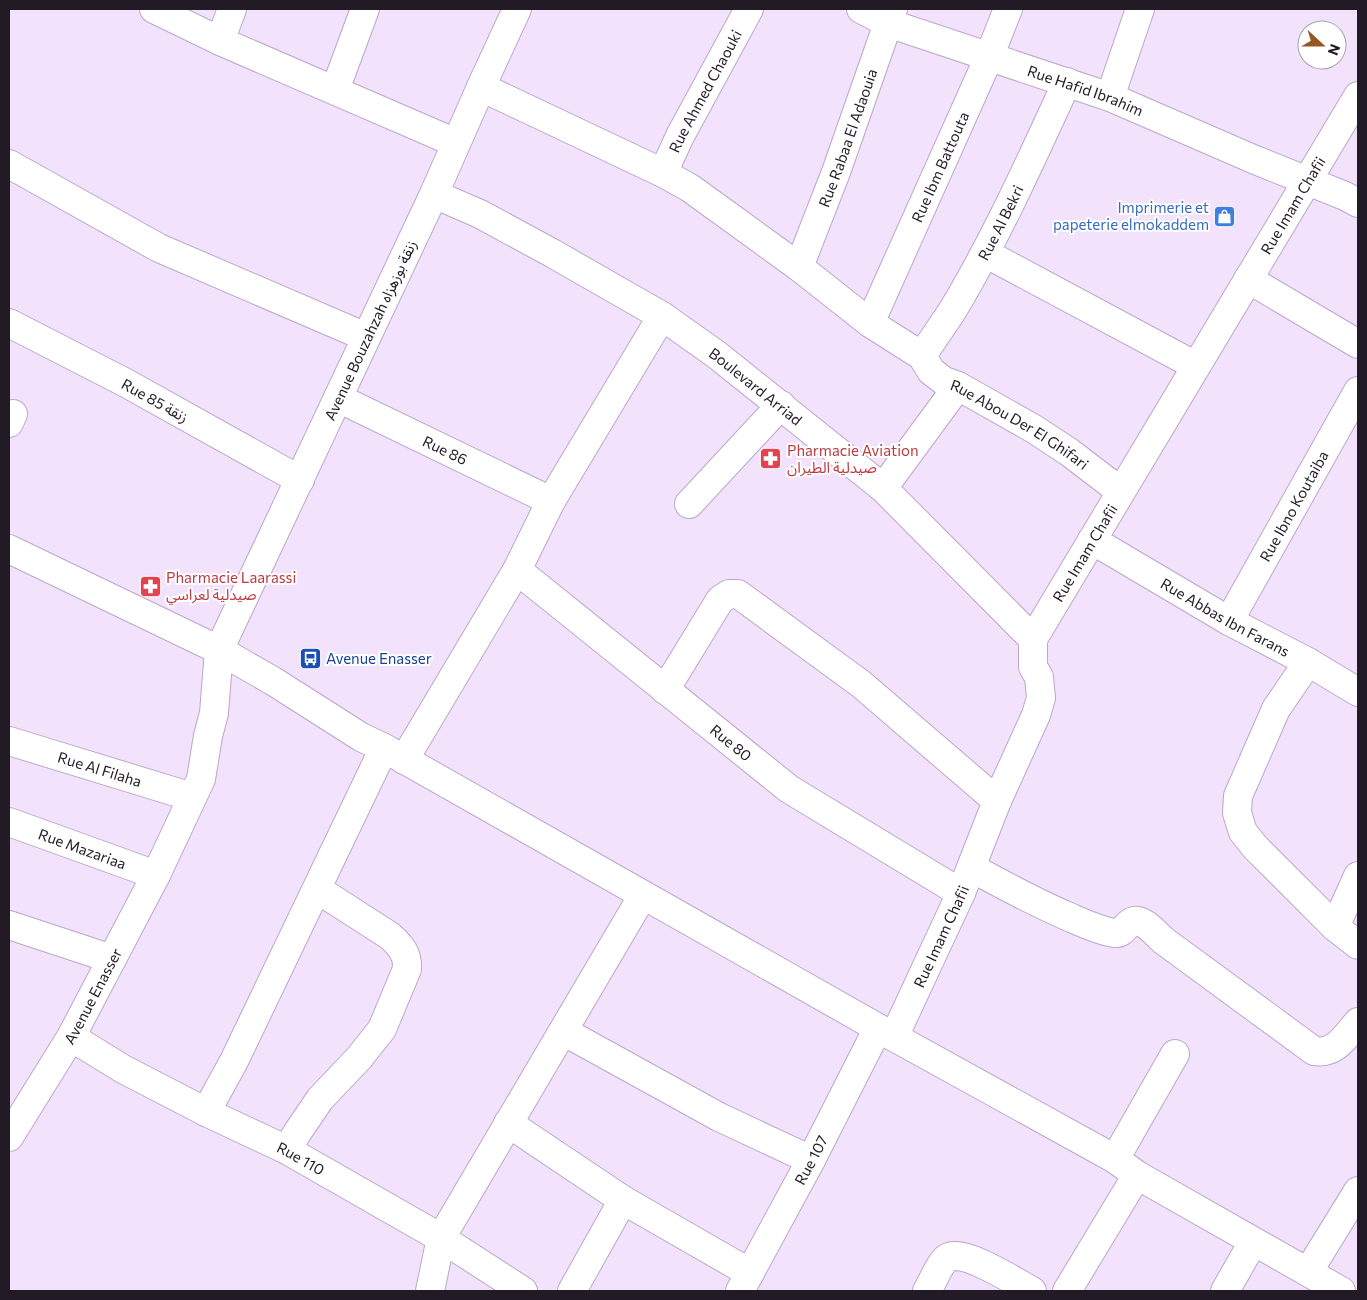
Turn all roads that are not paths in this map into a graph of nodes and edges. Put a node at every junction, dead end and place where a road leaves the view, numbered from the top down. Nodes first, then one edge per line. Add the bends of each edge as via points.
1 (154, 9) edge
2 (232, 9) edge
3 (365, 9) edge
4 (517, 9) edge
5 (749, 9) edge
6 (861, 9) edge
7 (1008, 9) edge
8 (1140, 9) edge
9 (891, 16) edge
10 (220, 40) junction
11 (989, 57) junction
12 (1067, 82) junction
13 (480, 87) junction
14 (335, 90) junction
15 (1358, 96) edge
16 (1110, 97) junction
17 (456, 142) junction
18 (9, 164) edge
19 (663, 173) junction
20 (1307, 181) junction
21 (434, 194) junction
22 (1358, 203) edge
23 (984, 254) junction
24 (799, 267) junction
25 (1248, 279) junction
26 (662, 316) junction
27 (9, 323) edge
28 (870, 323) junction
29 (366, 337) junction
30 (1358, 344) edge
31 (922, 356) junction
32 (1196, 366) junction
33 (958, 386) junction
34 (1358, 390) edge
35 (338, 398) junction
36 (781, 405) junction
37 (300, 480) junction
38 (883, 488) junction
39 (1120, 491) junction
40 (551, 501) junction
41 (689, 504) dead end
42 (1092, 540) junction
43 (9, 549) edge
44 (517, 570) junction
45 (1229, 621) junction
46 (1033, 639) junction
47 (219, 650) junction
48 (1308, 662) junction
49 (1356, 684) edge
50 (665, 690) junction
51 (9, 741) edge
52 (394, 754) junction
53 (192, 797) junction
54 (997, 801) junction
55 (9, 822) edge
56 (972, 868) junction
57 (156, 875) junction
58 (1358, 876) edge
59 (318, 889) junction
60 (961, 894) junction
61 (643, 895) junction
62 (9, 925) edge
63 (1335, 926) junction
64 (1358, 945) edge
65 (112, 959) junction
66 (1358, 1022) edge
67 (563, 1031) junction
68 (886, 1033) junction
69 (71, 1037) junction
70 (1175, 1054) dead end
71 (206, 1112) junction
72 (17, 1116) edge
73 (508, 1123) junction
74 (9, 1136) edge
75 (287, 1150) junction
76 (1114, 1159) junction
77 (811, 1160) junction
78 (1137, 1175) junction
79 (1358, 1191) edge
80 (623, 1200) junction
81 (441, 1238) junction
82 (1253, 1242) junction
83 (1308, 1272) junction
84 (745, 1282) edge
85 (430, 1291) edge
86 (523, 1291) edge
87 (572, 1291) edge
88 (927, 1291) edge
89 (1032, 1291) edge
90 (1067, 1291) edge
91 (1225, 1291) edge
92 (1341, 1291) edge

1 - 10 street
2 - 10 street
3 - 14 street
4 - 13 street, Avenue Bouzahzah زنقة بوزهزاه
5 - 19 street, Rue Ahmed Chaouki
6 - 9 street, Rue Hafid Ibrahim
7 - 11 street, Rue Ibm Battouta
8 - 16 street
9 - 11 street, Rue Hafid Ibrahim
9 - 24 street, Rue Rabaa El Adaouia
10 - 14 street
11 - 12 street, Rue Hafid Ibrahim
11 - 28 street, Rue Ibm Battouta
12 - 16 street, Rue Hafid Ibrahim
12 - 23 street, Rue Al Bekri
13 - 17 street, Avenue Bouzahzah زنقة بوزهزاه
13 - 19 street
14 - 17 street
15 - 20 street, Rue Imam Chafii
16 - 20 street, Rue Hafid Ibrahim
17 - 21 street, Avenue Bouzahzah زنقة بوزهزاه
18 - 29 street via 159,248
19 - 24 street via 690,188
20 - 22 street, Rue Hafid Ibrahim
20 - 25 street, Rue Imam Chafii
21 - 26 street, Boulevard Arriad via 480,214
21 - 29 street, Avenue Bouzahzah زنقة بوزهزاه
23 - 31 street, Rue Al Bekri
23 - 32 street
24 - 28 street
25 - 30 street
25 - 32 street, Rue Imam Chafii
26 - 36 street, Boulevard Arriad
26 - 40 street
27 - 37 street, Rue 85 زنقة via 126,383
28 - 31 street
29 - 35 street, Avenue Bouzahzah زنقة بوزهزاه
31 - 33 street, Rue Abou Der El Ghifari via 931,371
32 - 39 street, Rue Imam Chafii
33 - 38 street
33 - 39 street, Rue Abou Der El Ghifari via 1034,429
34 - 45 street, Rue Ibno Koutaiba
35 - 37 street, Avenue Bouzahzah زنقة بوزهزاه
35 - 40 street, Rue 86
36 - 38 street, Boulevard Arriad
36 - 41 street
37 - 47 street, Avenue Bouzahzah زنقة بوزهزاه
38 - 46 street, Boulevard Arriad
39 - 42 street, Rue Imam Chafii
40 - 44 street
42 - 45 street, Rue Abbas Ibn Farans
42 - 46 street, Rue Imam Chafii
43 - 47 street
44 - 50 street, Rue 80
44 - 52 street
45 - 48 street, Rue Abbas Ibn Farans
46 - 54 street, Rue Imam Chafii via 1033,667 1039,677 1041,698
47 - 52 street
47 - 53 street, Avenue Enasser via 214,713 202,779
48 - 49 street, Rue Abbas Ibn Farans
48 - 63 street via 1276,709 1238,796 1237,813 1243,832 1255,848
50 - 54 street via 720,600 729,594 738,594 861,684
50 - 60 street, Rue 80 via 789,789
51 - 53 street, Rue Al Filaha
52 - 59 street
52 - 61 street
53 - 57 street, Avenue Enasser
54 - 56 street, Rue Imam Chafii
55 - 57 street, Rue Mazariaa
56 - 60 street, Rue Imam Chafii
56 - 66 street via 1039,904 1092,927 1117,933 1129,923 1143,923 1314,1050 1325,1052 1332,1049
57 - 65 street, Avenue Enasser
58 - 63 street
59 - 71 street
59 - 75 street via 396,940 404,952 407,969 382,1029 320,1099
60 - 68 street, Rue Imam Chafii
61 - 67 street
61 - 68 street
62 - 65 street
63 - 64 street
65 - 69 street, Avenue Enasser
67 - 73 street
67 - 77 street via 719,1116
68 - 76 street
68 - 77 street, Rue 107
69 - 71 street, Rue 110 via 123,1069
69 - 72 street, Avenue Enasser
70 - 76 street
71 - 75 street, Rue 110
72 - 74 street, Avenue Enasser
73 - 80 street
73 - 81 street
75 - 81 street, Rue 110
76 - 78 street
77 - 84 street, Rue 107
78 - 82 street
78 - 90 street
79 - 83 street
80 - 84 street
80 - 87 street
81 - 85 street
81 - 86 street, Rue 110
82 - 83 street
82 - 91 street
83 - 92 street
88 - 89 street via 945,1259 954,1255 969,1257

